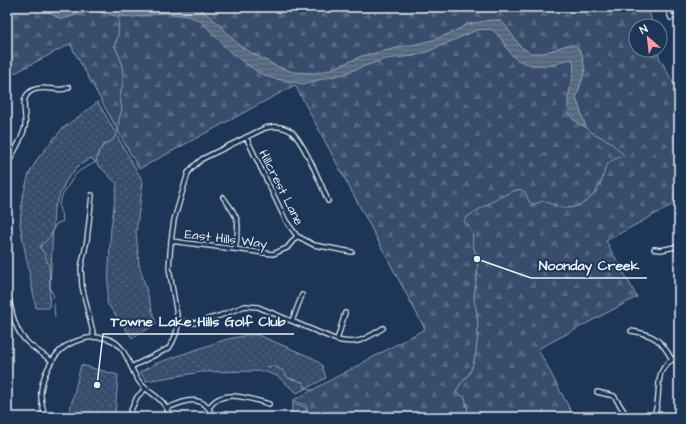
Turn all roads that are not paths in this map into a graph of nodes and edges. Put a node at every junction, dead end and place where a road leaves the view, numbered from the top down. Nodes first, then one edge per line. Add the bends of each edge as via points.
1 (667, 7) edge
2 (679, 15) edge
3 (69, 87) dead end
4 (246, 137) junction
5 (7, 175) edge
6 (92, 195) dead end
7 (223, 197) dead end
8 (328, 201) dead end
9 (297, 236) junction
10 (171, 241) junction
11 (679, 246) edge
12 (235, 249) junction
13 (654, 249) dead end
14 (352, 252) dead end
15 (7, 291) edge
16 (302, 295) dead end
17 (345, 312) dead end
18 (178, 321) junction
19 (292, 321) junction
20 (383, 328) dead end
21 (631, 331) dead end
22 (94, 337) junction
23 (337, 340) junction
24 (679, 357) edge
25 (672, 360) junction
26 (52, 361) junction
27 (132, 367) junction
28 (145, 388) junction
29 (597, 392) dead end
30 (269, 404) dead end
31 (167, 408) junction
32 (209, 408) junction
33 (45, 417) edge
34 (128, 417) edge
35 (170, 417) edge
36 (213, 417) edge
37 (629, 417) edge
38 (653, 417) edge

1 - 2 street via 671,18
3 - 5 street via 35,89 26,96 23,104 23,133 10,161
4 - 8 street via 271,126 291,132 305,152
4 - 9 street, Hillcrest Lane via 286,221
4 - 10 street via 202,159 188,173
6 - 22 street via 81,268 82,286
7 - 12 street via 237,218 239,226
9 - 12 street, East Hills Way via 287,248 273,254
9 - 14 street, Hillcrest Lane via 314,245
10 - 12 street, East Hills Way
10 - 18 street via 169,268
11 - 13 street
15 - 26 street via 20,334
16 - 19 street
17 - 23 street
18 - 19 street via 195,323 246,306 258,306
18 - 27 street via 178,329 169,348
19 - 23 street
20 - 23 street via 357,342
21 - 25 street via 654,337
22 - 26 street via 68,345
22 - 27 street via 114,341
24 - 25 street
25 - 38 street via 661,372 659,402
26 - 33 street via 41,388
27 - 28 street
28 - 31 street via 160,398
28 - 34 street via 136,397
29 - 37 street via 614,396
30 - 32 street via 238,396 217,399
31 - 32 street via 193,400
31 - 35 street
32 - 36 street

